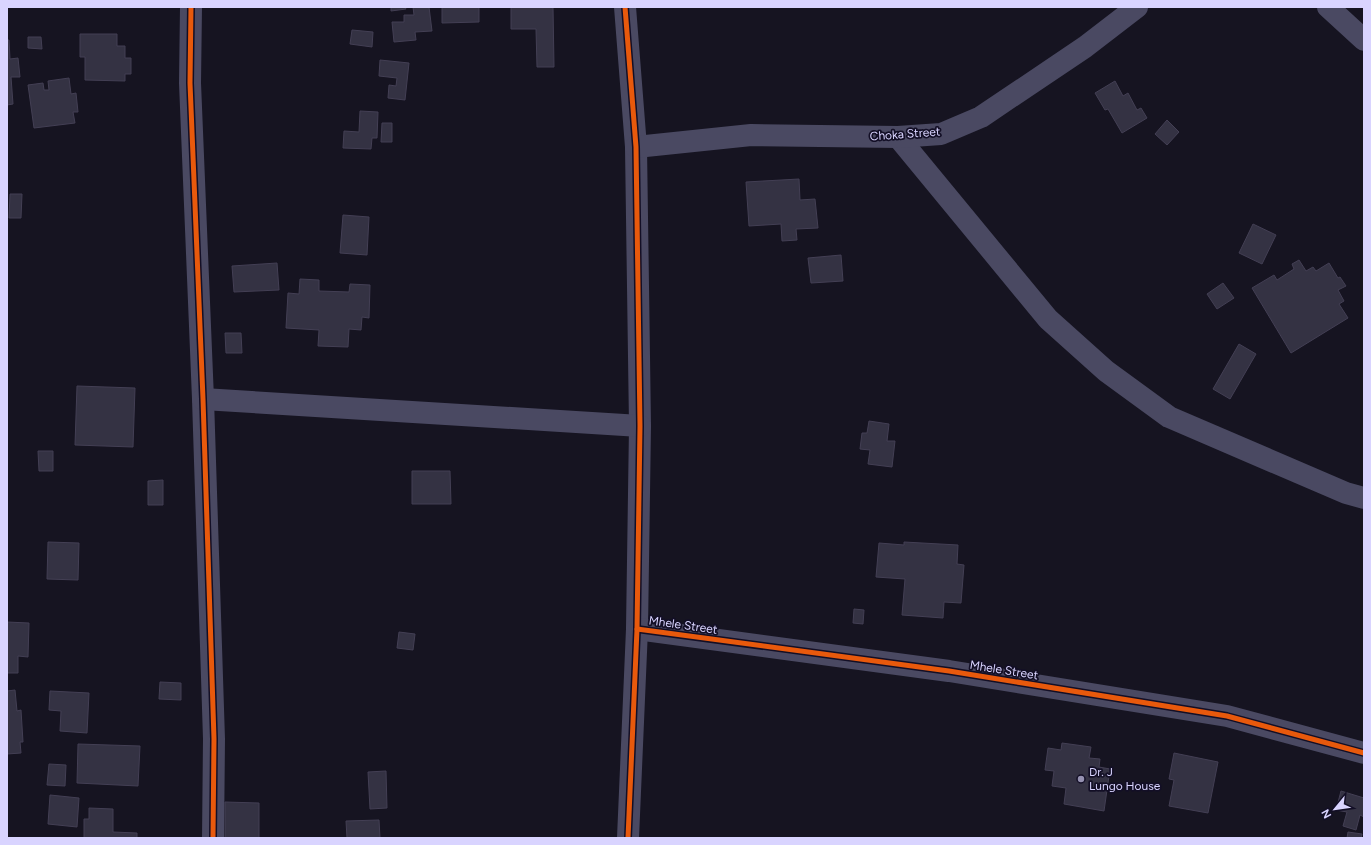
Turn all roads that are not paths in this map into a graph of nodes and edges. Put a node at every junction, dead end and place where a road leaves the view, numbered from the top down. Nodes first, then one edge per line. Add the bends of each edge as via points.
1 (191, 7) edge
2 (625, 7) edge
3 (1137, 7) edge
4 (1328, 7) edge
5 (1364, 40) edge
6 (898, 137) junction
7 (636, 147) junction
8 (203, 399) junction
9 (640, 426) junction
10 (1364, 498) edge
11 (637, 629) junction
12 (1364, 753) edge
13 (213, 838) edge
14 (628, 838) edge

1 - 8 street via 190,83
2 - 7 street
3 - 6 street, Choka Street via 1085,47 981,117 941,134
4 - 5 street
6 - 7 street, Choka Street via 752,135
6 - 10 street via 1048,319 1106,371 1169,417 1346,493
7 - 9 street
8 - 9 street
8 - 13 street via 214,739
9 - 11 street
11 - 12 street, Mhele Street via 949,671 1228,716
11 - 14 street

